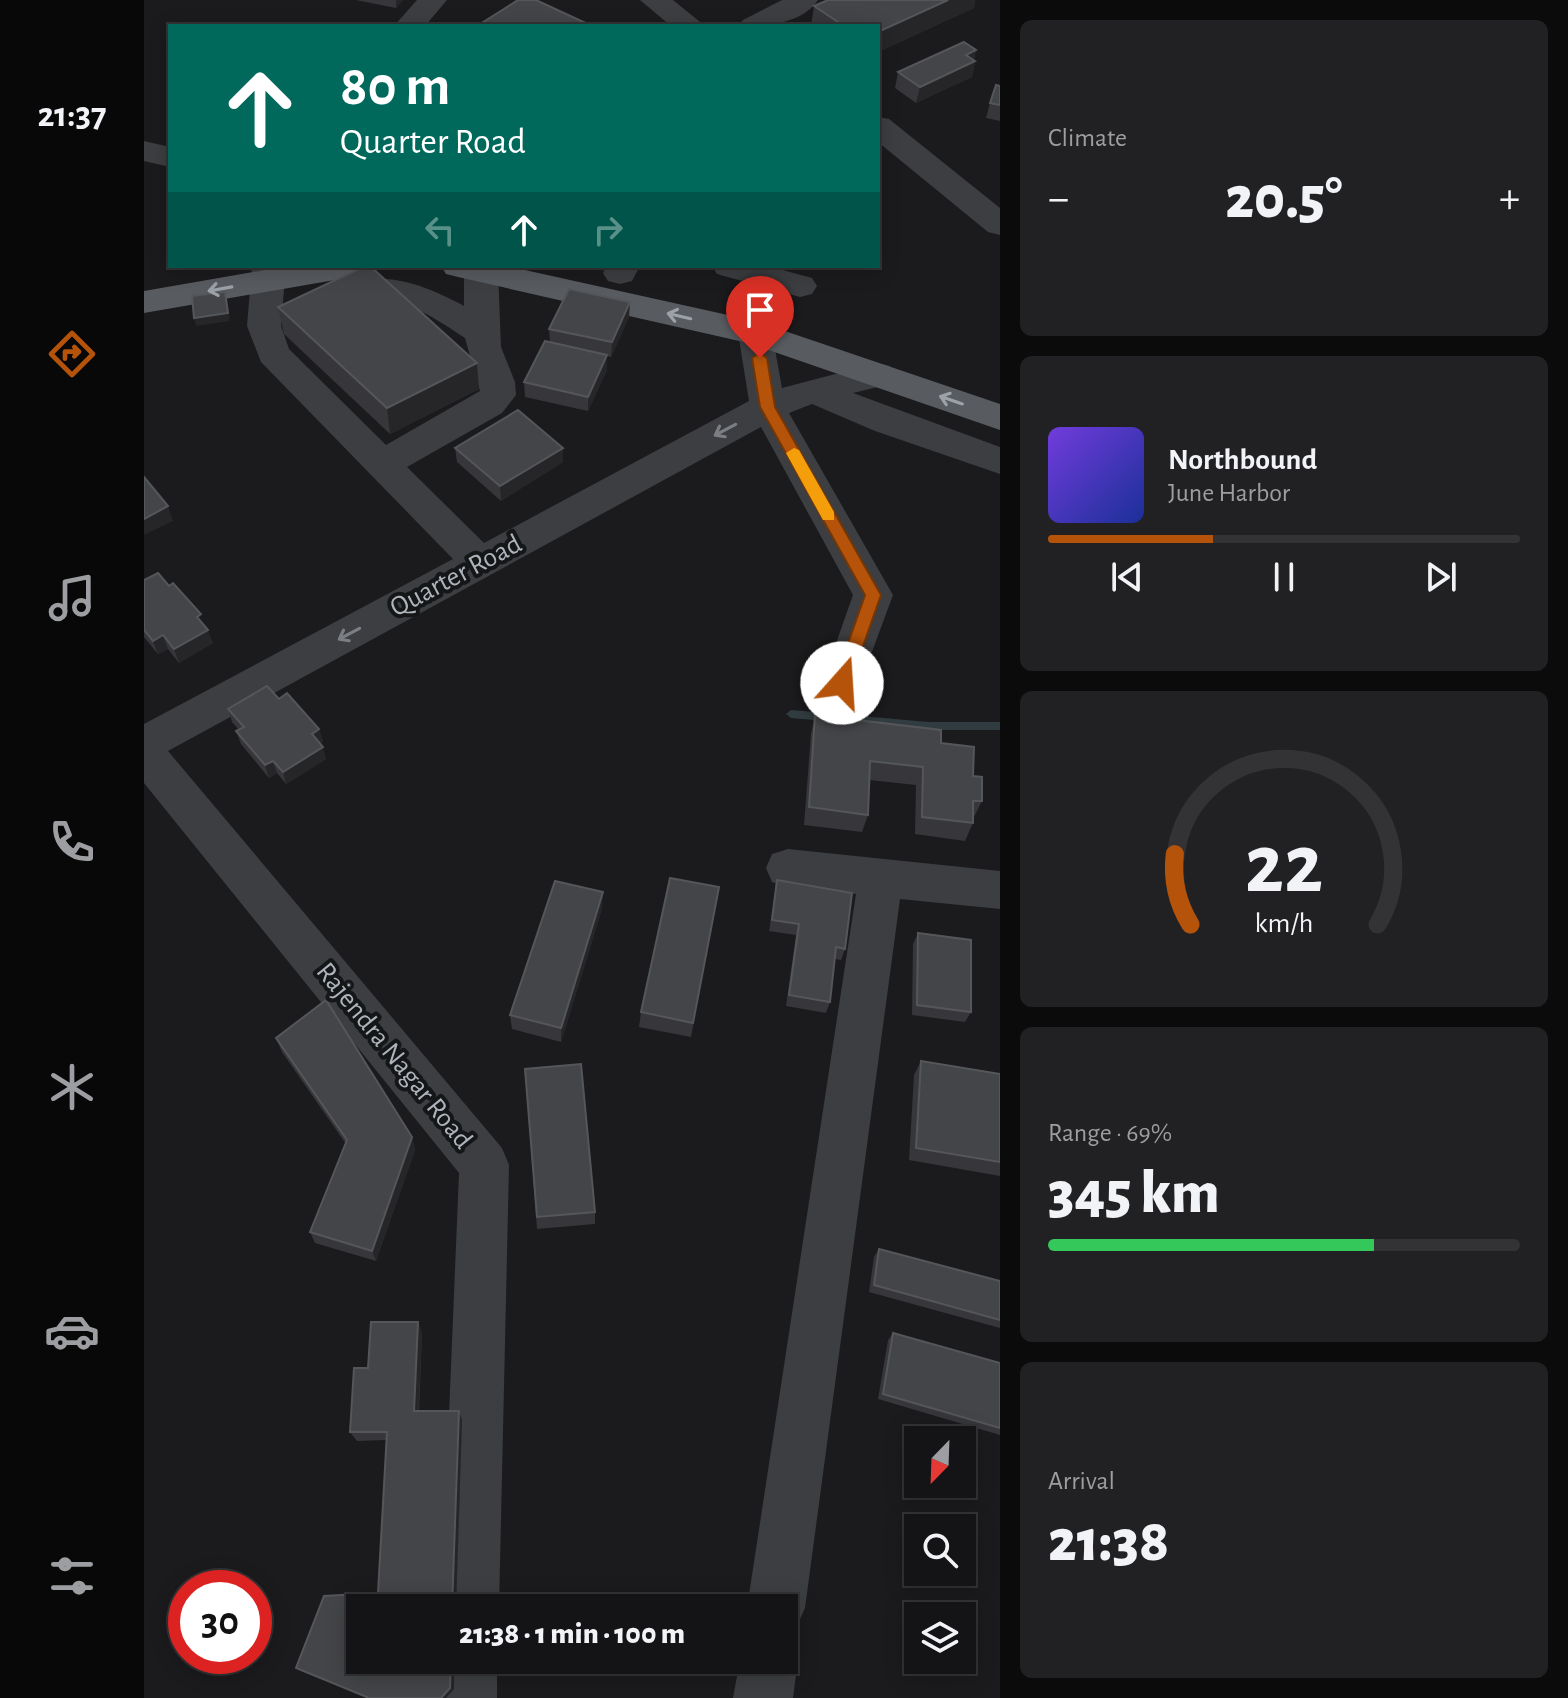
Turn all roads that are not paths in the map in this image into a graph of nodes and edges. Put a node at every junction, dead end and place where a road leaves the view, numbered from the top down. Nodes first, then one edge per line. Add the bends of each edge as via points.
1 (433, 0) edge
2 (654, 0) edge
3 (804, 0) edge
4 (411, 24) edge
5 (687, 24) edge
6 (757, 24) edge
7 (880, 128) edge
8 (144, 151) edge
9 (168, 157) edge
10 (1000, 225) edge
11 (204, 268) edge
12 (470, 268) edge
13 (612, 268) edge
14 (733, 268) edge
15 (734, 268) edge
16 (269, 273) edge
17 (363, 273) edge
18 (144, 278) edge
19 (721, 298) junction
20 (144, 302) edge
21 (784, 303) edge
22 (482, 332) junction
23 (290, 334) junction
24 (898, 372) junction
25 (1000, 385) edge
26 (813, 390) junction
27 (768, 407) junction
28 (1000, 417) edge
29 (1000, 461) edge
30 (382, 464) junction
31 (480, 563) junction
32 (842, 683) dead end
33 (144, 744) edge
34 (144, 752) edge
35 (788, 868) dead end
36 (881, 878) junction
37 (1000, 890) edge
38 (470, 1594) edge
39 (778, 1594) edge
40 (468, 1674) edge
41 (767, 1674) edge
42 (467, 1698) edge
43 (763, 1698) edge

1 - 4 street
2 - 5 street
3 - 6 street
7 - 10 street
8 - 9 street
11 - 18 main road
21 -> 12 main road
12 - 22 street
13 - 19 main road
14 - 19 street
15 - 21 street
16 - 17 main road
16 -> 20 main road
16 - 23 street
17 - 22 street via 441,307
17 - 23 street via 355,290
19 - 21 main road
21 - 24 main road
21 - 27 street
22 - 30 street via 498,395
23 - 30 street
24 - 25 main road
24 - 26 street, Quarter Road
28 -> 24 main road
26 - 27 street, Quarter Road
26 - 29 street
27 -> 31 street, Quarter Road
27 - 32 street via 873,595
30 - 31 street
31 -> 33 street, Quarter Road
34 - 38 street, Rajendra Nagar Road via 484,1165
35 - 36 street
36 - 37 street
36 - 39 street
40 - 42 street
41 - 43 street

